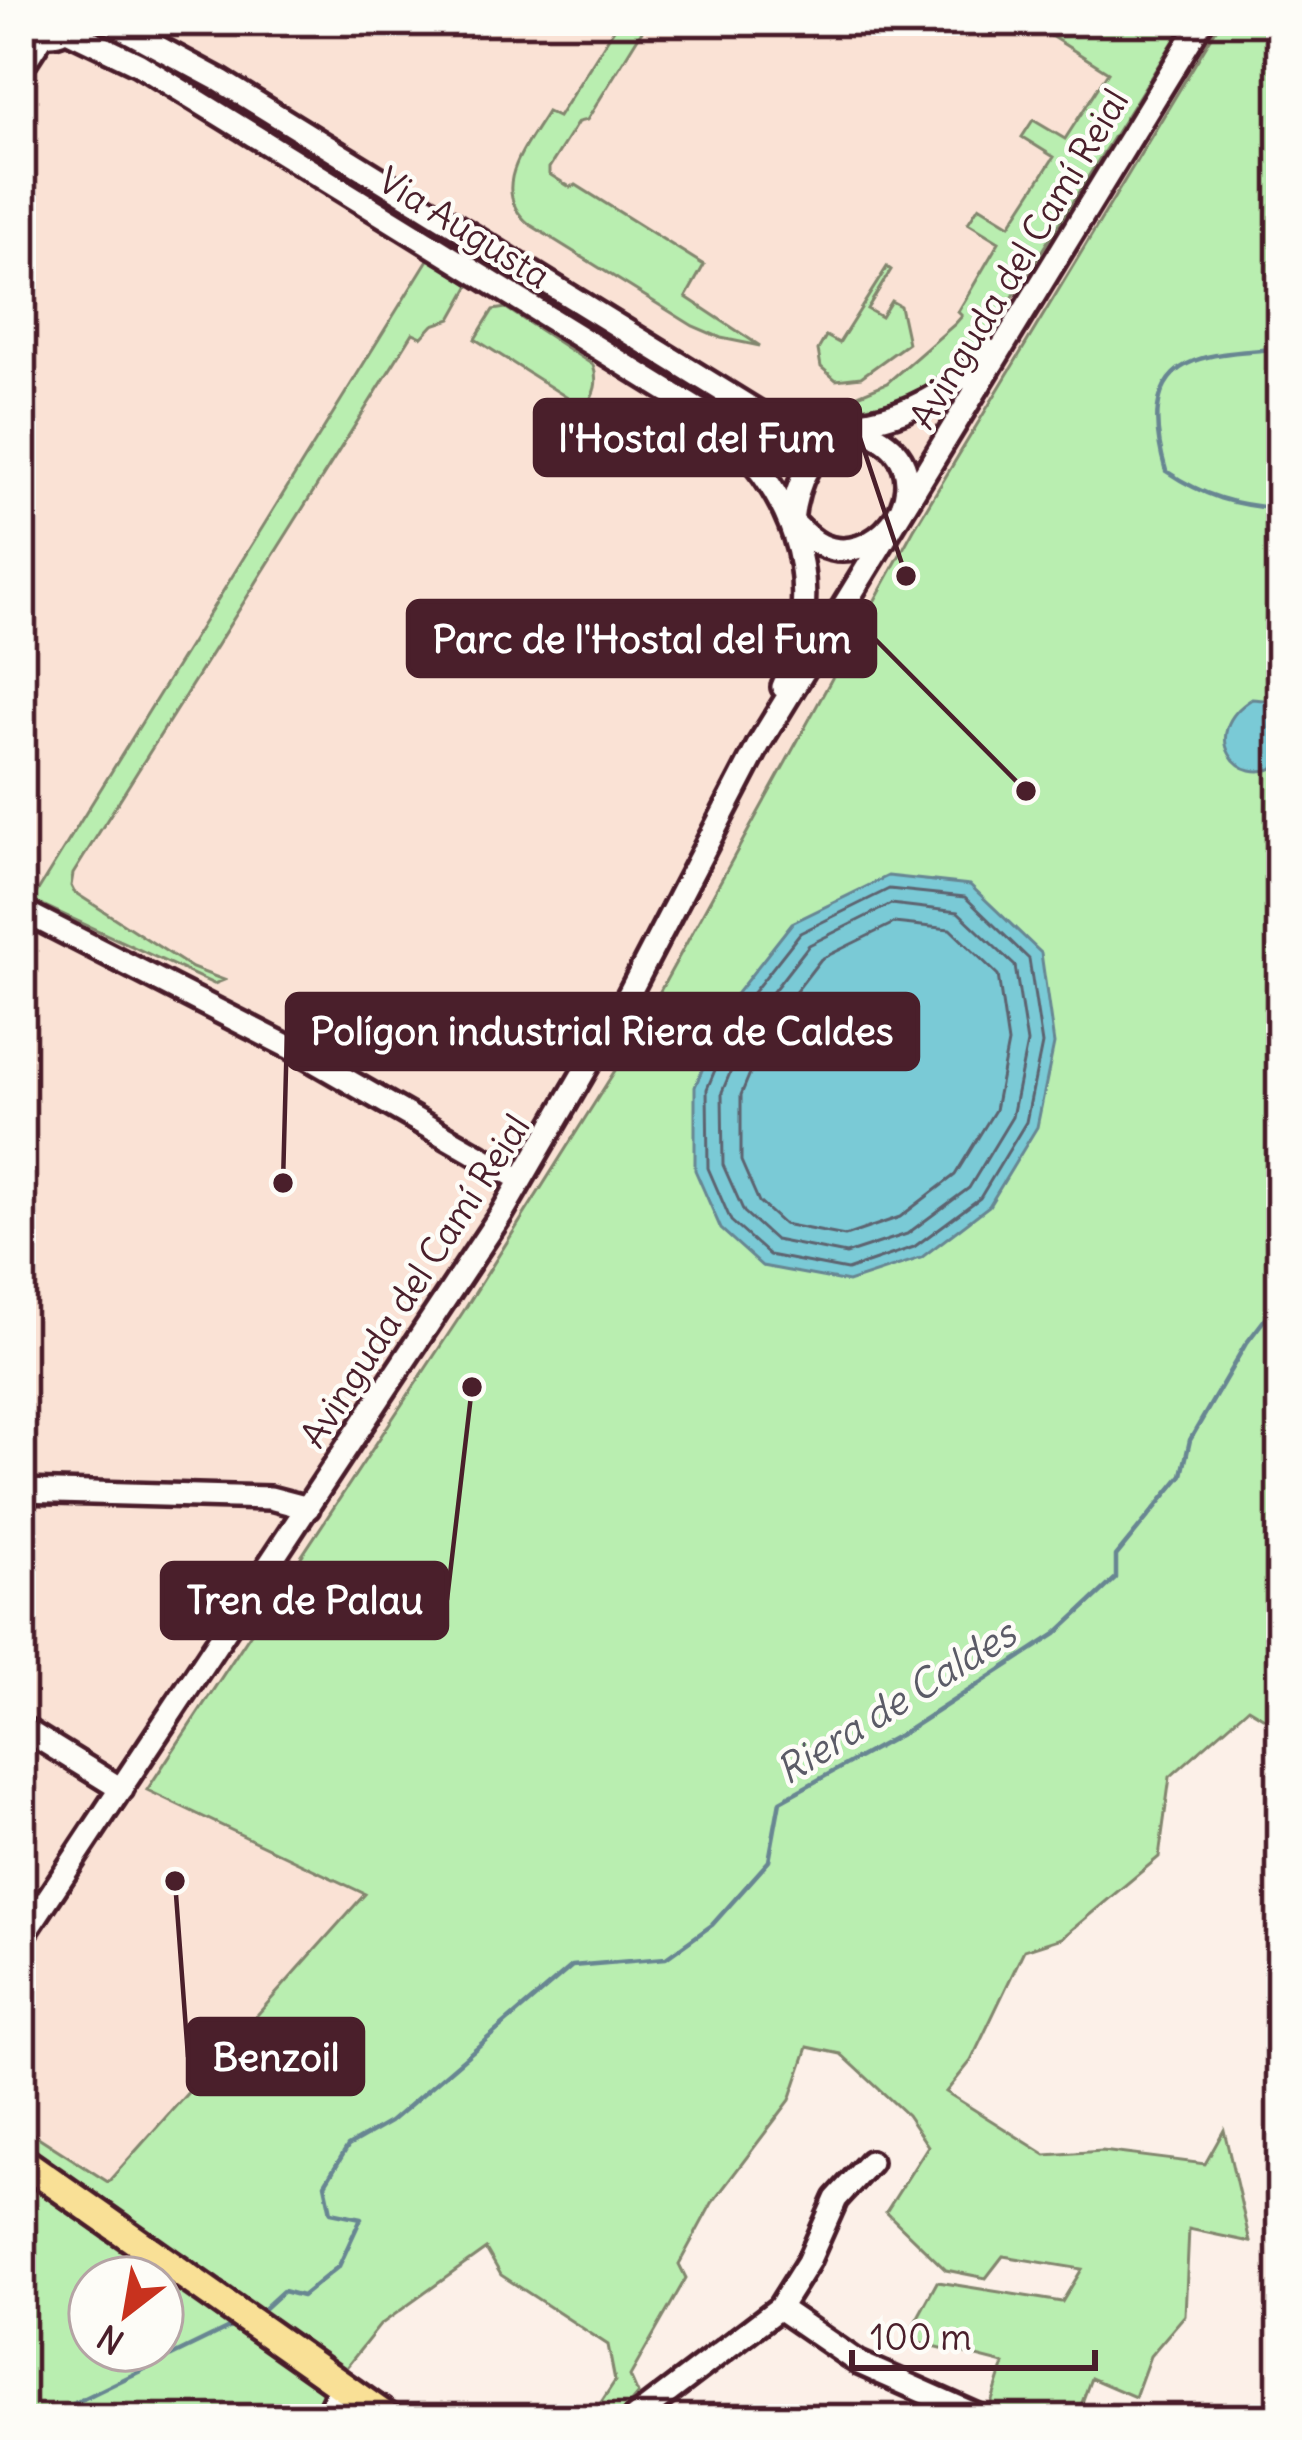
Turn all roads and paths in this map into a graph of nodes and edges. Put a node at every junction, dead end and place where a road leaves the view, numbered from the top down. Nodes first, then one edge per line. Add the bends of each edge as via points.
1 (109, 21) edge
2 (1202, 21) edge
3 (71, 25) edge
4 (34, 27) edge
5 (21, 68) edge
6 (1021, 320) junction
7 (846, 422) junction
8 (902, 515) junction
9 (792, 521) junction
10 (759, 744) junction
11 (21, 910) edge
12 (520, 1180) junction
13 (21, 1491) edge
14 (308, 1508) junction
15 (21, 1727) edge
16 (121, 1789) junction
17 (21, 1940) edge
18 (21, 2160) edge
19 (870, 2162) dead end
20 (779, 2308) junction
21 (341, 2385) junction
22 (360, 2410) edge
23 (325, 2419) edge
24 (389, 2419) edge
25 (633, 2419) edge
26 (985, 2419) edge

1 - 7 street, Via Augusta via 759,413 796,424
2 - 6 street, Avinguda del Camí Reial
3 - 4 street
3 - 9 street, Via Augusta via 703,413 736,439
4 - 5 street
6 - 7 street, Via Augusta via 935,399 889,419
6 - 8 street, Avinguda del Camí Reial
7 - 8 street via 899,455 907,493
7 - 9 street, Via Augusta via 803,471
8 - 9 street, Via Augusta via 880,535 841,550 823,547
8 - 10 street, Avinguda del Camí Reial
9 - 10 street, Via Augusta via 804,619
10 - 12 street, Avinguda del Camí Reial via 628,996
11 - 12 street via 291,1048
12 - 14 street, Avinguda del Camí Reial
13 - 14 street via 270,1498
14 - 16 street, Avinguda del Camí Reial
15 - 16 street
16 - 17 street, Avinguda del Camí Reial
18 - 21 main road
19 - 20 street via 836,2199
20 - 25 street
20 - 26 street via 859,2363
21 - 22 main road
21 - 23 street
22 - 24 main road

